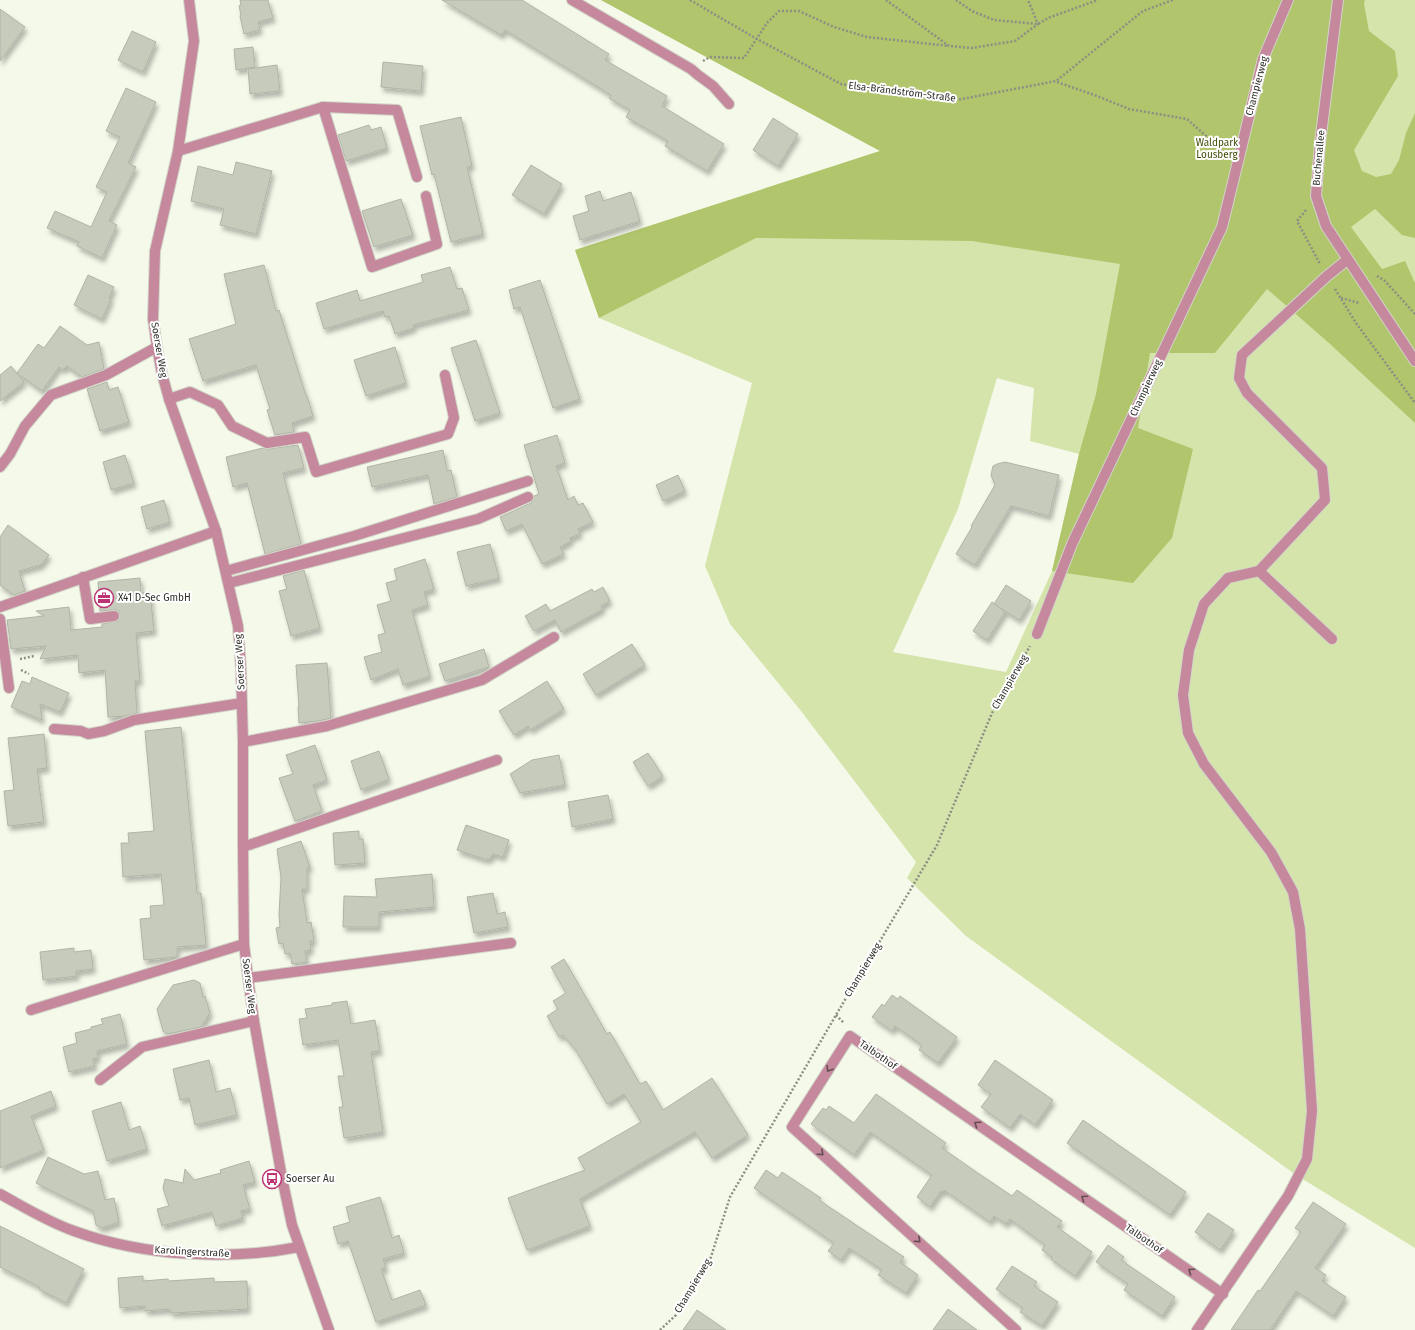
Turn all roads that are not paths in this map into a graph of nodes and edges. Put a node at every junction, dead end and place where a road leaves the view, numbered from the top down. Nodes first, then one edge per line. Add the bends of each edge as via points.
1 (189, 0) edge
2 (572, 0) edge
3 (1288, 0) edge
4 (1338, 0) edge
5 (729, 104) dead end
6 (323, 107) junction
7 (178, 151) junction
8 (417, 177) dead end
9 (426, 196) dead end
10 (1347, 260) junction
11 (156, 347) junction
12 (1415, 361) edge
13 (445, 375) dead end
14 (170, 399) junction
15 (0, 467) edge
16 (528, 481) dead end
17 (528, 498) dead end
18 (216, 531) junction
19 (226, 571) junction
20 (1259, 571) junction
21 (83, 577) junction
22 (229, 584) junction
23 (0, 606) edge
24 (114, 616) dead end
25 (0, 619) edge
26 (1037, 634) road end
27 (554, 637) dead end
28 (1332, 639) dead end
29 (9, 688) dead end
30 (242, 703) junction
31 (54, 729) dead end
32 (243, 742) junction
33 (497, 760) dead end
34 (242, 847) junction
35 (511, 942) dead end
36 (244, 944) junction
37 (248, 978) junction
38 (31, 1010) dead end
39 (254, 1021) junction
40 (100, 1080) dead end
41 (0, 1194) edge
42 (299, 1247) junction
43 (1223, 1294) junction
44 (329, 1330) edge
45 (1016, 1330) edge
46 (1197, 1330) edge

1 - 7 street, Soerser Weg via 194,41
2 - 5 street via 691,68 713,86
3 - 26 street, Champierweg via 1264,59 1222,227 1072,544
4 - 10 street, Buchenallee via 1316,196 1326,226
6 - 7 street
6 - 8 street via 397,110
6 - 9 street via 372,267 437,244
7 - 11 street, Soerser Weg via 155,251 153,319
10 - 12 street, Buchenallee
10 - 20 street via 1242,355 1238,378 1247,393 1322,468 1325,500
11 - 14 street, Soerser Weg
11 - 15 street via 106,375 51,396 25,426
13 - 14 street via 454,418 448,434 316,472 305,437 267,442 232,426 218,405 190,392
14 - 18 street, Soerser Weg
16 - 19 street via 354,536
17 - 22 street via 478,519
18 - 19 street, Soerser Weg
18 - 21 street
19 - 22 street, Soerser Weg
20 - 28 street
20 - 43 street via 1228,578 1204,604 1189,650 1183,694 1188,733 1204,764 1271,852 1293,892 1300,929 1312,1110 1307,1159 1288,1196
21 - 23 street
21 - 24 street via 90,619
22 - 30 street, Soerser Weg via 238,626
25 - 29 street
27 - 32 street via 482,680 327,726
30 - 31 street via 134,720 88,734 82,731
30 - 32 street, Soerser Weg
32 - 34 street, Soerser Weg
33 - 34 street
34 - 36 street, Soerser Weg
35 - 37 street
36 - 37 street, Soerser Weg
36 - 38 street
37 - 39 street, Soerser Weg
39 - 40 street via 142,1047
39 - 42 street, Soerser Weg via 282,1178
41 - 42 street, Karolingerstraße via 72,1231 106,1242 157,1251 209,1254 255,1254
42 - 44 street, Soerser Weg
43 -> 45 street, Talbothof via 850,1036 792,1127
43 - 46 street

